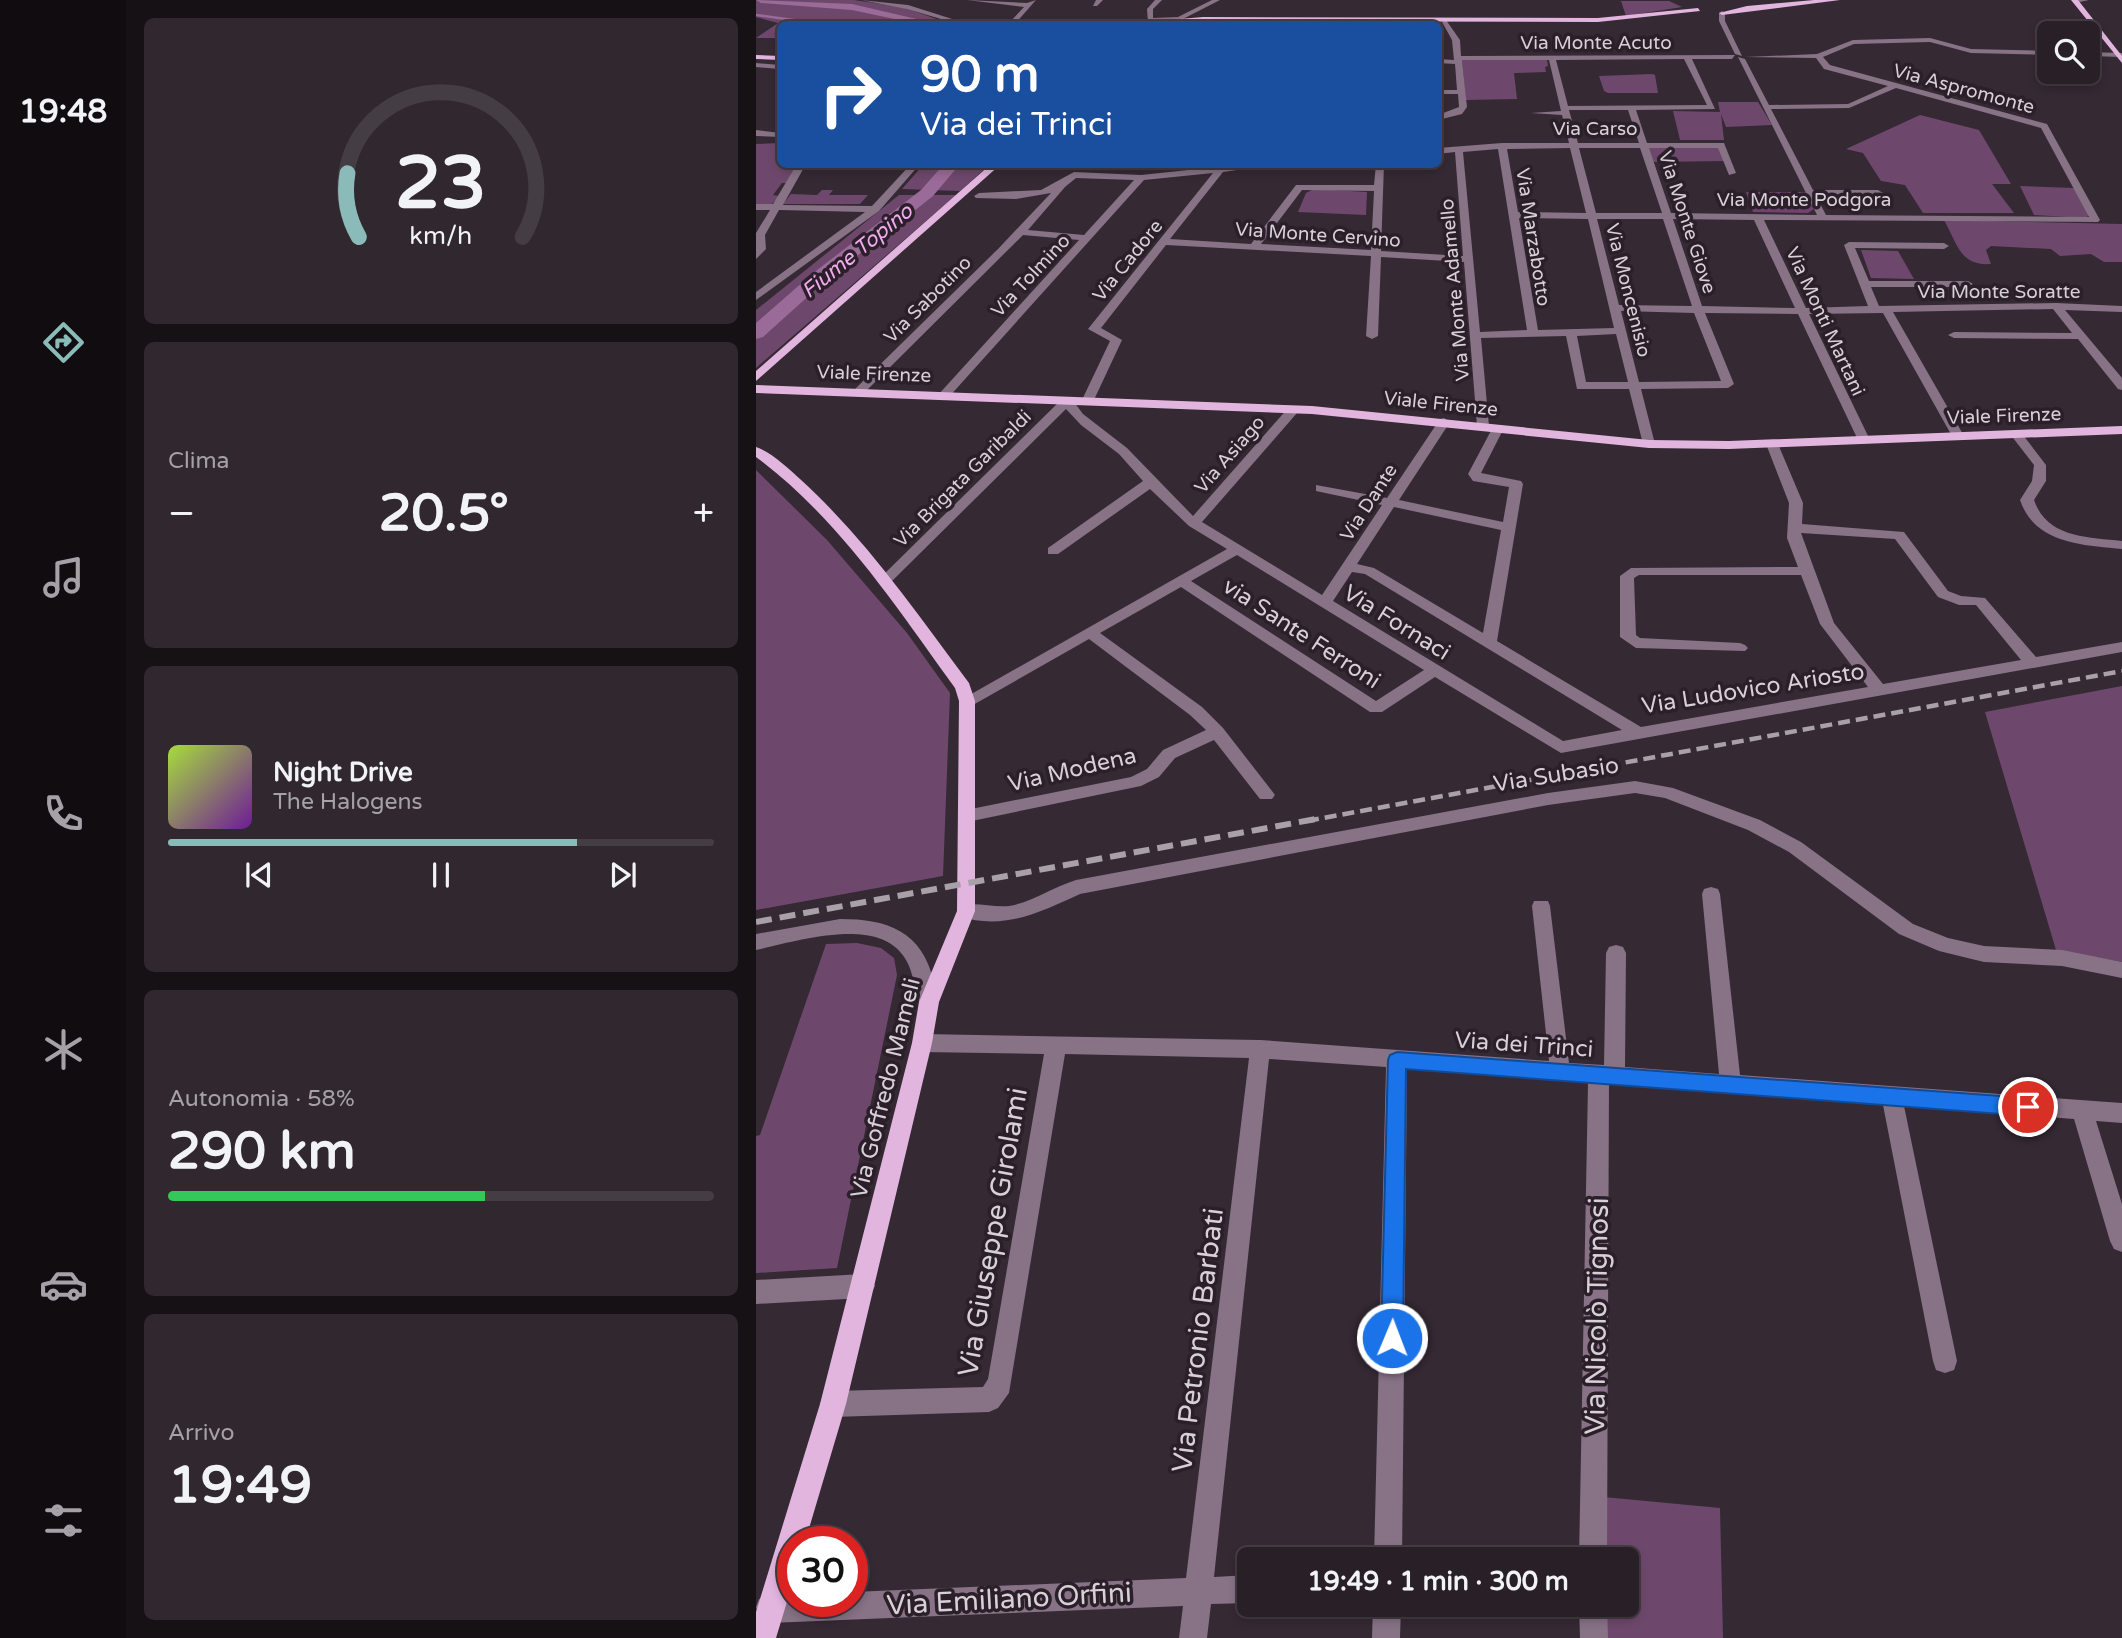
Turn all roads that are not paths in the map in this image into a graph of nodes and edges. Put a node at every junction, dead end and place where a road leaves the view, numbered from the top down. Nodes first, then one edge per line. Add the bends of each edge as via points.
1 (864, 0) edge
2 (925, 0) edge
3 (970, 0) edge
4 (1158, 0) edge
5 (1217, 0) edge
6 (1837, 0) edge
7 (2086, 0) edge
8 (2074, 1) edge
9 (1030, 3) edge
10 (1713, 12) junction
11 (929, 13) junction
12 (1186, 15) junction
13 (1174, 19) junction
14 (1203, 19) junction
15 (954, 21) edge
16 (1015, 21) edge
17 (1154, 21) edge
18 (1161, 21) edge
19 (1266, 21) edge
20 (1442, 22) edge
21 (1446, 22) junction
22 (2037, 53) edge
23 (1818, 55) junction
24 (2100, 55) edge
25 (1687, 57) junction
26 (1741, 57) junction
27 (2120, 57) edge
28 (756, 58) edge
29 (1552, 58) junction
30 (777, 60) edge
31 (1459, 60) junction
32 (1442, 61) edge
33 (756, 65) edge
34 (777, 67) edge
35 (1894, 86) junction
36 (1442, 92) edge
37 (1461, 92) junction
38 (1631, 107) junction
39 (1767, 107) junction
40 (1564, 110) junction
41 (1535, 113) dead end
42 (1442, 117) edge
43 (756, 133) edge
44 (777, 135) edge
45 (1644, 145) junction
46 (1502, 146) junction
47 (1572, 146) junction
48 (1442, 151) edge
49 (1459, 151) junction
50 (800, 168) edge
51 (912, 168) edge
52 (993, 168) edge
53 (1077, 168) edge
54 (1243, 168) edge
55 (1380, 168) edge
56 (1219, 171) junction
57 (1732, 173) dead end
58 (1074, 175) junction
59 (1141, 178) junction
60 (1059, 187) junction
61 (1379, 188) junction
62 (1811, 193) junction
63 (1878, 193) dead end
64 (974, 194) junction
65 (756, 207) edge
66 (777, 207) junction
67 (876, 209) junction
68 (1513, 215) junction
69 (1592, 216) junction
70 (1668, 216) junction
71 (1757, 216) junction
72 (1822, 216) junction
73 (2095, 220) joint
74 (1020, 232) junction
75 (1089, 238) junction
76 (1164, 242) junction
77 (1944, 246) dead end
78 (1254, 247) junction
79 (756, 256) edge
80 (1376, 256) junction
81 (1470, 259) junction
82 (756, 283) edge
83 (1866, 284) junction
84 (1968, 284) dead end
85 (771, 286) junction
86 (756, 297) edge
87 (2056, 306) junction
88 (1616, 307) junction
89 (1698, 309) junction
90 (2122, 309) edge
91 (1881, 310) junction
92 (1800, 311) junction
93 (1622, 331) junction
94 (1571, 332) junction
95 (1532, 333) junction
96 (1477, 335) junction
97 (1954, 335) dead end
98 (2080, 335) junction
99 (1372, 336) dead end
100 (756, 377) edge
101 (2122, 386) edge
102 (1635, 387) junction
103 (756, 389) edge
104 (786, 389) junction
105 (859, 391) junction
106 (944, 395) junction
107 (756, 398) edge
108 (1067, 401) junction
109 (1087, 402) junction
110 (1293, 410) junction
111 (1444, 422) junction
112 (1483, 426) junction
113 (1498, 428) junction
114 (2122, 430) edge
115 (2016, 434) junction
116 (1958, 436) junction
117 (1864, 440) junction
118 (1649, 444) junction
119 (1772, 444) junction
120 (756, 451) edge
121 (1149, 483) junction
122 (1321, 488) dead end
123 (1389, 502) junction
124 (1194, 523) junction
125 (1509, 527) junction
126 (1794, 528) junction
127 (2122, 545) edge
128 (1236, 550) junction
129 (1054, 551) dead end
130 (1349, 567) junction
131 (1804, 571) junction
132 (1181, 581) junction
133 (884, 582) junction
134 (1324, 603) junction
135 (1089, 632) junction
136 (1489, 642) junction
137 (2122, 647) edge
138 (1740, 648) dead end
139 (2032, 663) junction
140 (1434, 671) junction
141 (1879, 690) junction
142 (967, 701) junction
143 (1217, 732) junction
144 (1639, 733) junction
145 (1266, 795) dead end
146 (967, 816) junction
147 (1710, 894) dead end
148 (1541, 906) dead end
149 (966, 911) junction
150 (756, 942) edge
151 (1616, 953) dead end
152 (2122, 970) edge
153 (929, 1002) junction
154 (922, 1043) junction
155 (1056, 1045) junction
156 (1260, 1049) junction
157 (1397, 1060) junction
158 (1560, 1071) junction
159 (1606, 1074) junction
160 (1730, 1084) junction
161 (1892, 1098) junction
162 (2082, 1111) junction
163 (2122, 1113) edge
164 (2122, 1241) edge
165 (863, 1286) junction
166 (756, 1292) edge
167 (1945, 1361) dead end
168 (833, 1404) junction
169 (1388, 1547) edge
170 (1592, 1547) edge
171 (1198, 1589) junction
172 (1237, 1589) edge
173 (769, 1609) junction
174 (1387, 1617) edge
175 (1593, 1617) edge
176 (762, 1638) edge
177 (1193, 1638) edge
178 (1386, 1638) edge
179 (1594, 1638) edge

1 - 11 street
2 - 11 street
3 - 9 street
4 - 17 street via 1150,9
5 - 12 street
6 - 10 main road
7 - 8 street
8 - 27 main road
9 - 16 street
10 - 21 main road via 1598,20
10 - 26 street
11 - 15 street
12 - 13 street
12 - 14 street
13 - 14 main road
13 - 18 main road
14 - 19 main road
20 - 21 main road
21 - 31 street via 1455,37
22 - 23 street via 1971,51 1930,40 1853,42
23 - 26 street, Via Monte Acuto
23 - 35 street, Via Aspromonte via 1827,67
24 - 27 street
25 - 26 street, Via Monte Acuto
25 - 29 street, Via Monte Acuto
25 - 38 street via 1712,107
26 - 39 street
28 - 30 main road
29 - 31 street, Via Monte Acuto
29 - 40 street, Via Moncenisio
31 - 32 street, Via Monte Acuto
31 - 37 street
33 - 34 street
35 - 39 street via 1849,106
35 - 73 street, Via Aspromonte via 2044,126
36 - 37 street
37 - 42 street via 1461,110
38 - 40 street
38 - 45 street, Via Monte Giove
39 - 62 street
40 - 41 street
40 - 47 street, Via Moncenisio
43 - 44 street
45 - 47 street, Via Carso
45 - 57 street, Via Carso via 1721,145
45 - 70 street, Via Monte Giove
46 - 47 street, Via Carso
46 - 49 street, Via Carso
46 - 68 street, Via Marzabotto
47 - 69 street, Via Moncenisio
48 - 49 street, Via Carso
49 - 81 street, Via Monte Adamello
50 - 66 street
51 - 67 street
52 - 64 main road
53 - 58 street
54 - 56 street
55 - 61 street
56 - 59 street
56 - 76 street, Via Cadore
58 - 59 street
58 - 60 street
59 - 75 street, Via Tolmino
60 - 64 street via 1031,195
60 - 74 street, Via Sabotino
61 - 78 street via 1299,187
61 - 80 street
62 - 63 street
62 - 72 street
64 - 100 main road via 959,201
65 - 66 street
66 - 67 street
66 - 79 street via 760,235 761,249
67 - 85 street
68 - 69 street, Via Monte Podgora
68 - 95 street, Via Marzabotto
69 - 70 street, Via Monte Podgora
69 - 88 street, Via Moncenisio
70 - 71 street, Via Monte Podgora
70 - 89 street, Via Monte Giove
71 - 72 street, Via Monte Podgora
71 - 92 street, Via Monti Martani
72 - 73 street, Via Monte Podgora
74 - 75 street
74 - 105 street, Via Sabotino
75 - 106 street, Via Tolmino
76 - 78 street, Via Monte Cervino
76 - 109 street, Via Cadore via 1094,329 1116,340
77 - 83 street, Via Monte Soratte via 1849,245
78 - 80 street, Via Monte Cervino
80 - 81 street, Via Monte Cervino
80 - 99 street
81 - 96 street, Via Monte Adamello
82 - 85 street
83 - 84 street, Via Monte Soratte
83 - 91 street, Via Monte Soratte
85 - 86 street
87 - 90 street, Via Monte Soratte
87 - 91 street, Via Monte Soratte
87 - 98 street
88 - 89 street, Via Monte Giove
88 - 93 street, Via Moncenisio
89 - 92 street, Via Monte Giove
89 - 102 street, Via Monte Giove via 1728,384
91 - 92 street, Via Monte Soratte
91 - 116 street
92 - 117 street, Via Monti Martani
93 - 94 street
93 - 102 street, Via Moncenisio
94 - 95 street
94 - 102 street via 1581,386
95 - 96 street
96 - 112 street, Via Monte Adamello
97 - 98 street
98 - 101 street
102 - 118 street, Via Moncenisio
103 - 104 main road, Viale Firenze
104 - 105 main road, Viale Firenze
104 - 107 main road
105 - 106 main road, Viale Firenze
106 - 108 main road, Viale Firenze
108 - 109 main road, Viale Firenze
108 - 121 street, Via Fornaci via 1075,416 1122,449
108 - 133 street, Via Brigata Garibaldi
109 - 110 main road, Viale Firenze
110 - 111 main road, Viale Firenze
110 - 124 street, Via Asiago
111 - 112 main road, Viale Firenze
111 - 123 street, Via Dante
112 - 113 main road, Viale Firenze
113 - 118 main road, Viale Firenze
113 - 125 street via 1474,474 1516,484
114 - 115 main road, Viale Firenze
115 - 116 main road, Viale Firenze
115 - 127 street via 2040,465 2039,481 2027,500 2034,516 2050,530 2072,539
116 - 117 main road, Viale Firenze
117 - 119 main road, Viale Firenze
118 - 119 main road, Viale Firenze
119 - 126 street via 1796,503
120 - 133 main road via 797,482
121 - 124 street, Via Fornaci
121 - 129 street
122 - 123 street
123 - 125 street
123 - 130 street, Via Dante
124 - 128 street, Via Fornaci
125 - 136 street
126 - 131 street
126 - 139 street via 1899,535 1943,594 1980,601
128 - 132 street
128 - 134 street, Via Fornaci
130 - 134 street, Via Dante
130 - 136 street, Via Ludovico Ariosto via 1369,571
131 - 138 street via 1636,570 1627,576 1628,638 1636,643
131 - 141 street via 1827,624
132 - 135 street
132 - 140 street, via Sante Ferroni via 1376,708
133 - 142 main road via 963,687
134 - 140 street, Via Fornaci
135 - 142 street
135 - 143 street via 1196,711
136 - 144 street, Via Ludovico Ariosto
137 - 139 street, Via Ludovico Ariosto
139 - 141 street, Via Ludovico Ariosto
140 - 144 street, Via Fornaci via 1561,747
141 - 144 street, Via Ludovico Ariosto
142 - 146 main road, Via Goffredo Mameli
143 - 145 street
143 - 146 street, Via Modena via 1170,754 1153,773 1135,782
146 - 149 main road, Via Goffredo Mameli
147 - 160 street
148 - 158 street
149 - 152 street, Via Subasio via 1005,914 1030,909 1076,887 1548,799 1635,787 1667,792 1754,825 1794,848 1906,929 1946,945 1984,954 2062,958
149 - 153 main road, Via Goffredo Mameli
150 - 153 street via 849,925 898,937 914,951 926,975
151 - 159 street, Via Nicolò Tignosi
153 - 154 main road, Via Goffredo Mameli
154 - 155 street, Via dei Trinci
154 - 165 main road, Via Goffredo Mameli
155 - 156 street, Via dei Trinci
155 - 168 street, Via Giuseppe Girolami via 995,1393 989,1399
156 - 157 street, Via dei Trinci
156 - 171 street, Via Petronio Barbati
157 - 158 street, Via dei Trinci
157 - 169 street
158 - 159 street, Via dei Trinci
159 - 160 street, Via dei Trinci
159 - 170 street, Via Nicolò Tignosi
160 - 161 street, Via dei Trinci
161 - 162 street, Via dei Trinci
161 - 167 street
162 - 163 street, Via dei Trinci
162 - 164 street
165 - 166 street
165 - 168 main road, Via Goffredo Mameli
168 - 173 main road, Via Goffredo Mameli
171 - 172 street, Via Emiliano Orfini
171 - 173 street, Via Emiliano Orfini
171 - 177 street, Via Petronio Barbati
173 - 176 main road, Via Goffredo Mameli
174 - 178 street
175 - 179 street

